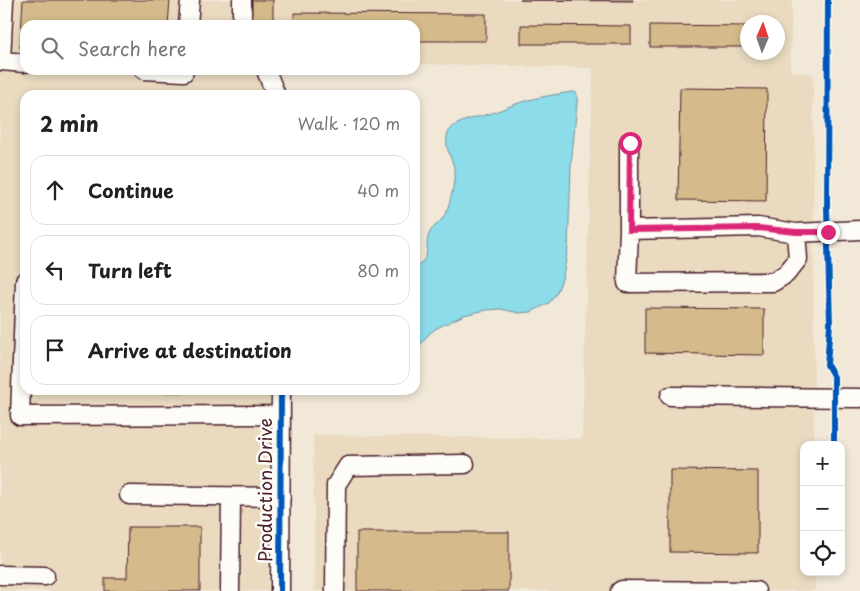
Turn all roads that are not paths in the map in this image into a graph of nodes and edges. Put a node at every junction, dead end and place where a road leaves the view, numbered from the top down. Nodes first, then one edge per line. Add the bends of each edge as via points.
1 (4, 0) edge
2 (190, 0) edge
3 (242, 0) edge
4 (188, 20) edge
5 (242, 20) edge
6 (20, 62) edge
7 (267, 75) edge
8 (274, 90) edge
9 (630, 143) dead end
10 (629, 230) junction
11 (860, 230) edge
12 (796, 232) junction
13 (21, 395) edge
14 (281, 395) edge
15 (670, 396) dead end
16 (860, 398) edge
17 (281, 415) junction
18 (465, 464) dead end
19 (129, 496) dead end
20 (231, 497) junction
21 (281, 497) junction
22 (0, 575) edge
23 (46, 576) dead end
24 (230, 591) edge
25 (280, 591) edge
26 (335, 591) edge
27 (620, 591) edge
28 (756, 591) edge

1 - 6 street via 1,61
2 - 4 street
3 - 5 street
7 - 8 street
9 - 10 street
10 - 12 street via 758,228
10 - 12 street via 627,283 773,282 786,274 798,259
11 - 12 street
13 - 17 street via 20,416
14 - 17 street, Production Drive
15 - 16 street
17 - 21 street, Production Drive
18 - 26 street via 348,466 336,485
19 - 20 street
20 - 21 street
20 - 24 street
21 - 25 street, Production Drive
22 - 23 street
27 - 28 street

